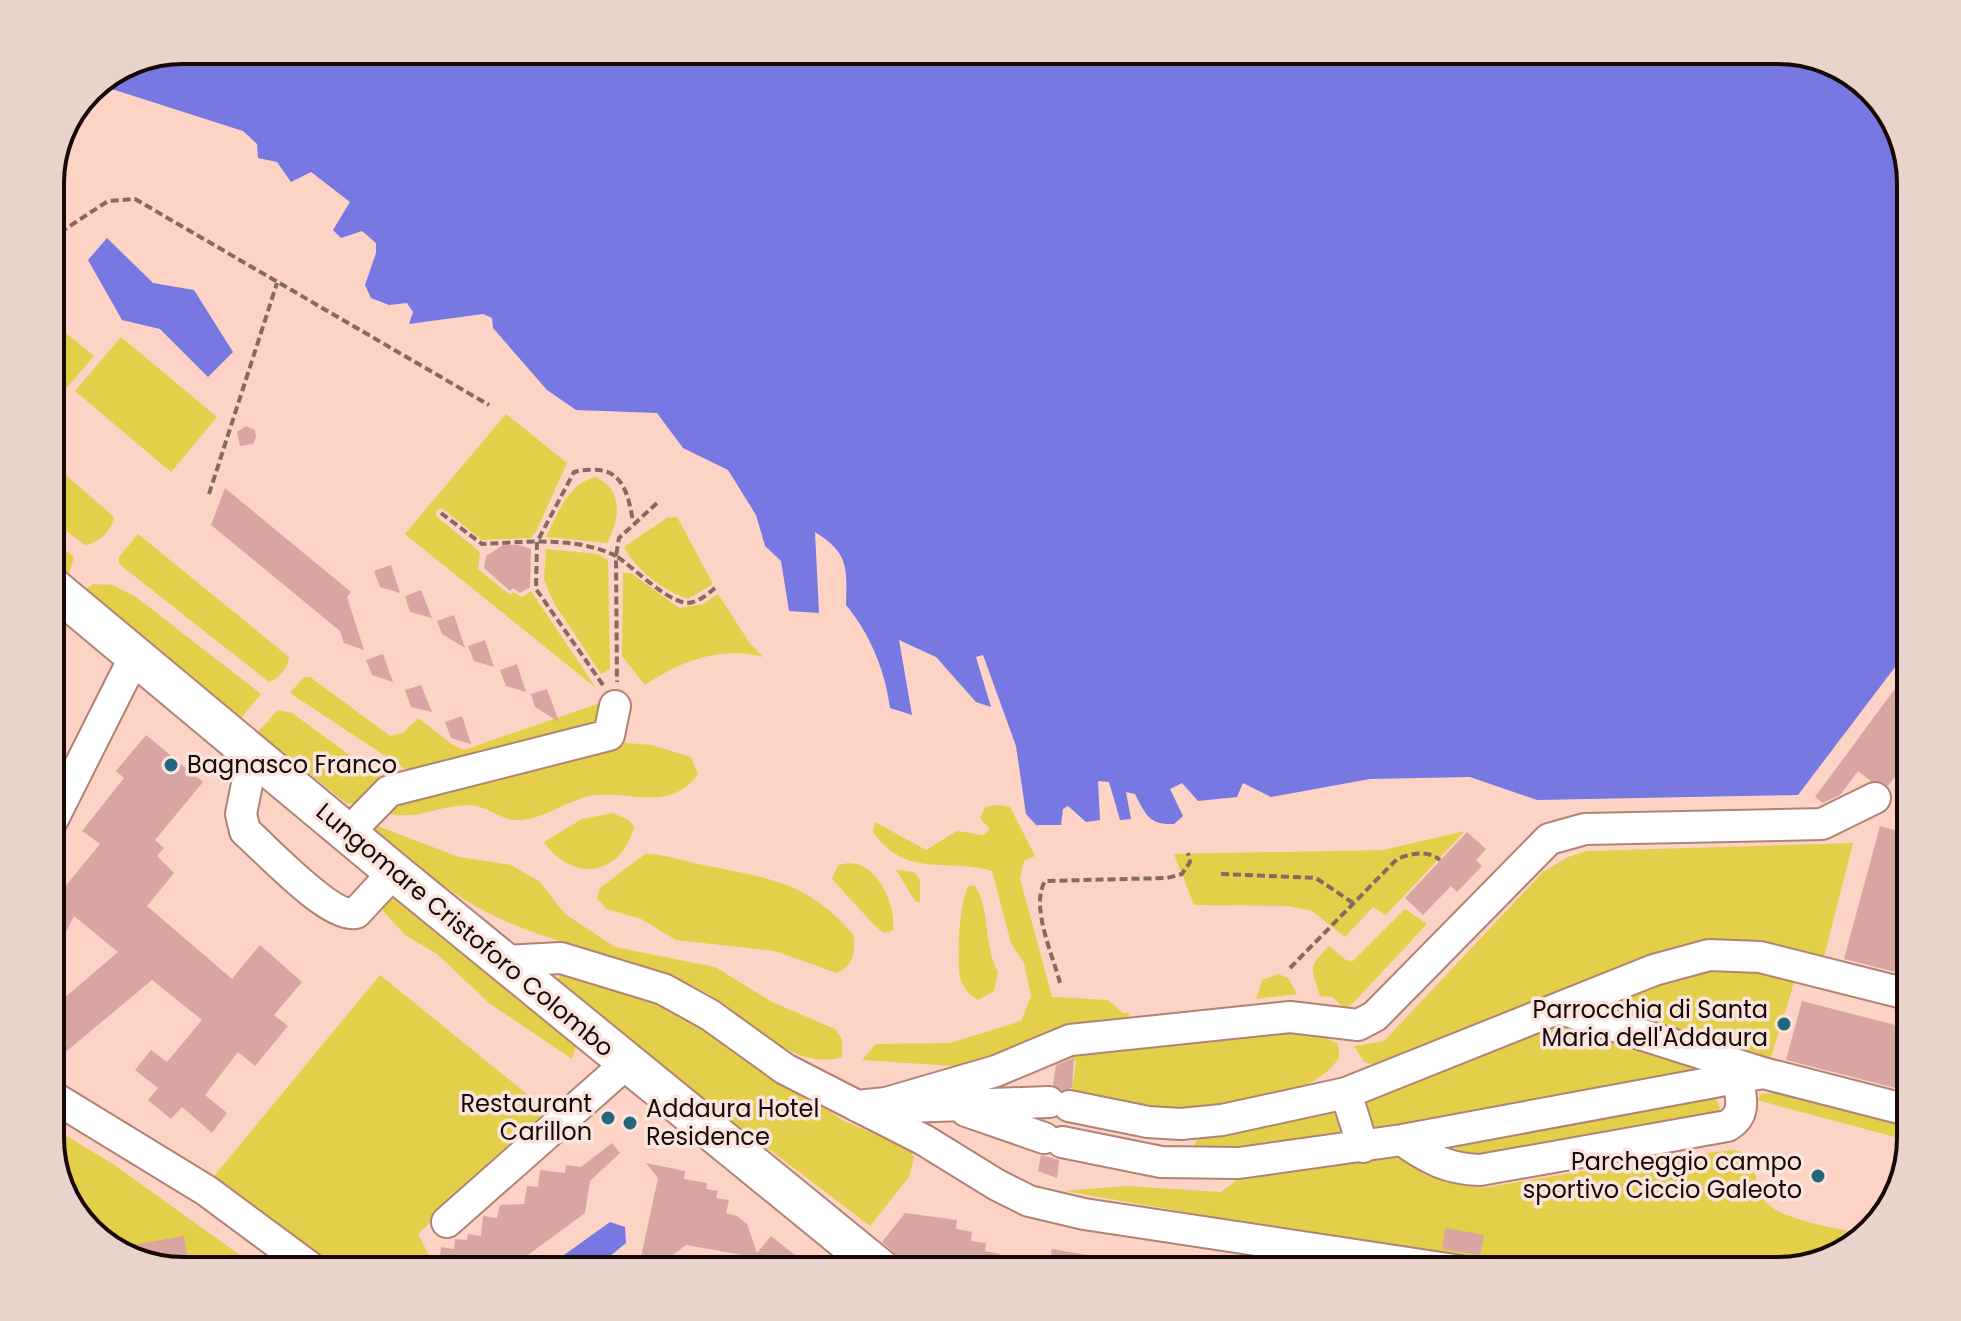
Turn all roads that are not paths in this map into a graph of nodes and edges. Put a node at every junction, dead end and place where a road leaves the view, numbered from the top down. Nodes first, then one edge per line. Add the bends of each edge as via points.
1 (64, 597) edge
2 (135, 656) junction
3 (615, 706) road end
4 (253, 754) junction
5 (64, 797) edge
6 (1875, 798) dead end
7 (348, 833) junction
8 (394, 872) junction
9 (503, 961) junction
10 (1897, 991) edge
11 (1561, 1009) junction
12 (627, 1063) junction
13 (1750, 1075) junction
14 (1346, 1093) junction
15 (64, 1104) edge
16 (857, 1106) junction
17 (957, 1108) junction
18 (1897, 1108) edge
19 (1402, 1140) junction
20 (1363, 1147) junction
21 (447, 1222) dead end
22 (296, 1257) edge
23 (866, 1257) edge
24 (1371, 1257) edge

1 - 2 main road, Lungomare Cristoforo Colombo
2 - 4 main road, Lungomare Cristoforo Colombo
2 - 5 street
3 - 7 street via 609,735 389,791
4 - 7 main road, Lungomare Cristoforo Colombo
4 - 8 street via 241,814 245,831 324,901 343,914 356,913
6 - 16 street via 1822,824 1585,829 1549,839 1375,1016 1358,1025 1290,1017 1070,1040 996,1071 886,1103
7 - 8 main road, Lungomare Cristoforo Colombo
8 - 9 main road, Lungomare Cristoforo Colombo
9 - 12 main road, Lungomare Cristoforo Colombo
9 - 16 street via 561,958 663,989 710,1015 785,1069
10 - 11 street via 1791,964 1721,955 1683,960
11 - 13 street
11 - 14 street
12 - 21 street
12 - 23 main road, Lungomare Cristoforo Colombo
13 - 18 street
13 - 19 street
13 - 19 street via 1737,1121 1727,1126 1480,1170 1453,1169
14 - 17 street via 1181,1124 1059,1104
14 - 20 street
15 - 22 street via 207,1191
16 - 17 street
16 - 24 street via 1005,1189 1049,1207
17 - 20 street via 1053,1140 1161,1162 1239,1163
19 - 20 street

